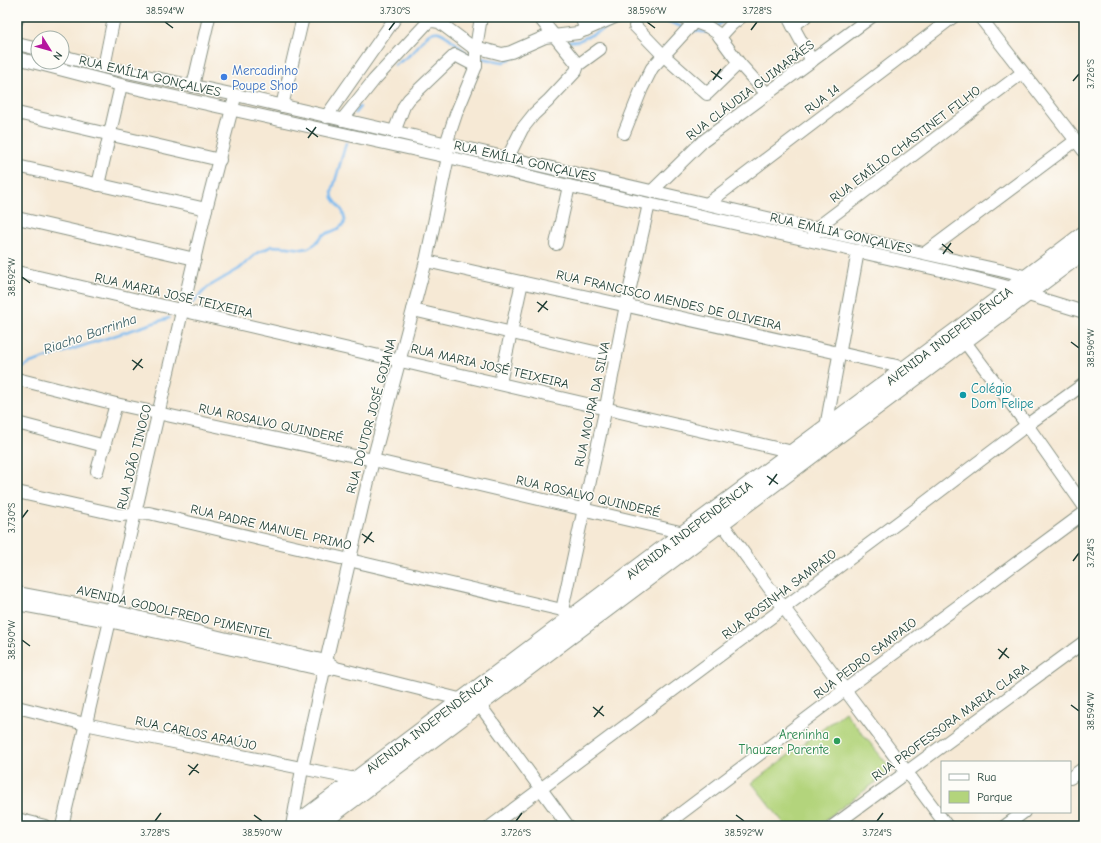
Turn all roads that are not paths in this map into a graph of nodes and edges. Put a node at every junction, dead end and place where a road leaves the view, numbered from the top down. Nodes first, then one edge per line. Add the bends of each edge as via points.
1 (18, 17) edge
2 (114, 17) edge
3 (209, 17) edge
4 (303, 17) edge
5 (396, 17) edge
6 (481, 17) edge
7 (538, 17) edge
8 (581, 17) edge
9 (615, 17) edge
10 (682, 17) edge
11 (741, 17) edge
12 (805, 17) edge
13 (872, 17) edge
14 (953, 17) edge
15 (980, 17) edge
16 (17, 20) edge
17 (695, 21) junction
18 (791, 22) edge
19 (635, 26) dead end
20 (586, 30) junction
21 (715, 32) junction
22 (553, 36) junction
23 (17, 44) edge
24 (30, 47) edge
25 (476, 48) junction
26 (600, 50) dead end
27 (663, 55) junction
28 (17, 58) edge
29 (70, 58) edge
30 (812, 61) junction
31 (739, 63) junction
32 (578, 65) junction
33 (476, 66) junction
34 (104, 67) junction
35 (1022, 73) junction
36 (139, 75) junction
37 (121, 85) junction
38 (193, 86) junction
39 (136, 88) junction
40 (767, 94) junction
41 (236, 95) junction
42 (282, 106) junction
43 (233, 109) junction
44 (17, 113) edge
45 (326, 117) junction
46 (342, 120) junction
47 (394, 132) junction
48 (624, 133) dead end
49 (110, 135) junction
50 (1075, 141) junction
51 (446, 144) junction
52 (1084, 152) edge
53 (448, 157) junction
54 (507, 159) junction
55 (220, 160) junction
56 (17, 166) edge
57 (596, 178) junction
58 (98, 185) junction
59 (569, 186) junction
60 (592, 191) junction
61 (652, 191) junction
62 (649, 204) junction
63 (707, 204) junction
64 (206, 209) junction
65 (17, 218) edge
66 (1084, 234) edge
67 (814, 235) junction
68 (556, 244) dead end
69 (858, 251) junction
70 (1084, 251) edge
71 (925, 253) junction
72 (195, 258) junction
73 (426, 261) junction
74 (17, 272) edge
75 (522, 282) junction
76 (1026, 286) junction
77 (626, 305) junction
78 (413, 310) junction
79 (182, 312) junction
80 (1084, 312) edge
81 (511, 333) junction
82 (960, 336) junction
83 (840, 354) junction
84 (616, 357) junction
85 (400, 360) junction
86 (906, 368) junction
87 (17, 379) edge
88 (500, 383) junction
89 (1084, 384) edge
90 (116, 404) junction
91 (606, 407) junction
92 (159, 413) junction
93 (17, 423) edge
94 (1027, 425) junction
95 (826, 427) junction
96 (105, 446) junction
97 (793, 452) junction
98 (373, 460) junction
99 (97, 472) dead end
100 (18, 497) edge
101 (1084, 506) edge
102 (584, 509) junction
103 (1084, 513) edge
104 (134, 514) junction
105 (722, 523) junction
106 (684, 533) junction
107 (350, 560) junction
108 (17, 593) edge
109 (17, 604) edge
110 (783, 608) junction
111 (111, 616) junction
112 (573, 617) junction
113 (1084, 642) edge
114 (325, 665) junction
115 (846, 689) junction
116 (463, 699) junction
117 (479, 704) junction
118 (17, 707) edge
119 (85, 724) junction
120 (1084, 768) edge
121 (302, 769) junction
122 (907, 772) junction
123 (1071, 777) edge
124 (360, 785) junction
125 (542, 789) junction
126 (1023, 813) edge
127 (17, 819) edge
128 (45, 826) edge
129 (62, 826) edge
130 (293, 826) edge
131 (317, 826) edge
132 (491, 826) edge
133 (568, 826) edge
134 (664, 826) edge
135 (833, 826) edge
136 (947, 826) edge
137 (1005, 826) edge

1 - 16 street
2 - 34 street
3 - 38 street
4 - 42 street
5 - 45 street
6 - 25 street, RUA DOUTOR JOSÉ GOIANA
7 - 22 street
8 - 20 street
9 - 20 street
10 - 17 street
11 - 21 street
12 - 18 street
13 - 30 street, RUA CLÁUDIA GUIMARÃES
14 - 63 street, RUA 14
15 - 35 street
17 - 21 street
17 - 27 street
18 - 30 street
19 - 27 street
20 - 22 street
21 - 31 street
22 - 25 street via 502,54
22 - 32 street
23 - 24 street
25 - 33 street, RUA DOUTOR JOSÉ GOIANA
25 - 46 street via 439,22 428,22 374,80
26 - 32 street
27 - 31 street via 707,94
27 - 48 street via 652,68
28 - 37 street, RUA EMÍLIA GONÇALVES
29 - 34 street, RUA EMÍLIA GONÇALVES
30 - 40 street, RUA CLÁUDIA GUIMARÃES
31 - 40 street
32 - 54 street via 576,71 522,129
33 - 47 street via 455,55 409,99
33 - 51 street, RUA DOUTOR JOSÉ GOIANA
34 - 36 street, RUA EMÍLIA GONÇALVES
35 - 50 street
35 - 67 street, RUA EMÍLIO CHASTINET FILHO
36 - 38 street, RUA EMÍLIA GONÇALVES
36 - 39 street
37 - 39 street, RUA EMÍLIA GONÇALVES
37 - 49 street
38 - 41 street, RUA EMÍLIA GONÇALVES
39 - 43 street, RUA EMÍLIA GONÇALVES
40 - 61 street, RUA CLÁUDIA GUIMARÃES via 702,142
41 - 42 street, RUA EMÍLIA GONÇALVES
41 - 43 street, RUA JOÃO TINOCO
42 - 45 street, RUA EMÍLIA GONÇALVES
43 - 53 street, RUA EMÍLIA GONÇALVES
43 - 55 street, RUA JOÃO TINOCO
44 - 49 street
45 - 46 street, RUA EMÍLIA GONÇALVES
46 - 47 street, RUA EMÍLIA GONÇALVES
47 - 51 street, RUA EMÍLIA GONÇALVES
49 - 55 street
49 - 58 street
50 - 52 street
50 - 71 street
51 - 53 street, RUA DOUTOR JOSÉ GOIANA
51 - 54 street, RUA EMÍLIA GONÇALVES
53 - 59 street, RUA EMÍLIA GONÇALVES
53 - 73 street, RUA DOUTOR JOSÉ GOIANA
54 - 57 street, RUA EMÍLIA GONÇALVES
55 - 64 street, RUA JOÃO TINOCO
56 - 58 street
57 - 60 street
57 - 61 street, RUA EMÍLIA GONÇALVES
58 - 64 street
59 - 60 street, RUA EMÍLIA GONÇALVES
59 - 68 street
60 - 62 street, RUA EMÍLIA GONÇALVES
61 - 63 street, RUA EMÍLIA GONÇALVES
62 - 67 street, RUA EMÍLIA GONÇALVES
62 - 77 street, RUA MOURA DA SILVA
63 - 67 street, RUA EMÍLIA GONÇALVES
64 - 72 street, RUA JOÃO TINOCO
65 - 72 street
66 - 76 main road, AVENIDA INDEPENDÊNCIA
67 - 69 street, RUA EMÍLIA GONÇALVES
67 - 71 street, RUA EMÍLIA GONÇALVES
69 - 76 street, RUA EMÍLIA GONÇALVES
69 - 83 street
70 - 76 main road, AVENIDA INDEPENDÊNCIA
71 - 76 street, RUA EMÍLIA GONÇALVES
72 - 79 street, RUA JOÃO TINOCO
73 - 75 street, RUA FRANCISCO MENDES DE OLIVEIRA
73 - 78 street, RUA DOUTOR JOSÉ GOIANA
74 - 79 street, RUA MARIA JOSÉ TEIXEIRA
75 - 77 street, RUA FRANCISCO MENDES DE OLIVEIRA
75 - 81 street
76 - 80 street via 1051,302
76 - 82 main road, AVENIDA INDEPENDÊNCIA
77 - 83 street, RUA FRANCISCO MENDES DE OLIVEIRA
77 - 84 street, RUA MOURA DA SILVA
78 - 81 street
78 - 85 street, RUA DOUTOR JOSÉ GOIANA
79 - 85 street, RUA MARIA JOSÉ TEIXEIRA
79 - 92 street, RUA JOÃO TINOCO
81 - 84 street
81 - 88 street
82 - 86 main road, AVENIDA INDEPENDÊNCIA
82 - 94 street
82 - 105 main road, AVENIDA INDEPENDÊNCIA
83 - 86 street, RUA FRANCISCO MENDES DE OLIVEIRA
83 - 95 street
84 - 91 street, RUA MOURA DA SILVA
85 - 88 street, RUA MARIA JOSÉ TEIXEIRA
85 - 98 street, RUA DOUTOR JOSÉ GOIANA
86 - 95 main road, AVENIDA INDEPENDÊNCIA
87 - 90 street, RUA ROSALVO QUINDERÉ
88 - 91 street, RUA MARIA JOSÉ TEIXEIRA
89 - 94 street, RUA ROSINHA SAMPAIO
90 - 92 street, RUA ROSALVO QUINDERÉ
90 - 96 street
91 - 97 street, RUA MARIA JOSÉ TEIXEIRA
91 - 102 street, RUA MOURA DA SILVA
92 - 98 street, RUA ROSALVO QUINDERÉ
92 - 104 street, RUA JOÃO TINOCO
93 - 96 street
94 - 101 street
94 - 110 street, RUA ROSINHA SAMPAIO
95 - 97 main road, AVENIDA INDEPENDÊNCIA
96 - 99 street
97 - 106 main road, AVENIDA INDEPENDÊNCIA
98 - 102 street, RUA ROSALVO QUINDERÉ
98 - 107 street, RUA DOUTOR JOSÉ GOIANA
100 - 104 street, RUA PADRE MANUEL PRIMO via 120,515
102 - 106 street, RUA ROSALVO QUINDERÉ
102 - 112 street, RUA MOURA DA SILVA
103 - 115 street, RUA PEDRO SAMPAIO
104 - 107 street, RUA PADRE MANUEL PRIMO via 149,513
104 - 111 street, RUA JOÃO TINOCO
105 - 110 street
105 - 112 main road, AVENIDA INDEPENDÊNCIA
106 - 112 main road, AVENIDA INDEPENDÊNCIA
107 - 112 street, RUA PADRE MANUEL PRIMO
107 - 114 street, RUA DOUTOR JOSÉ GOIANA
108 - 111 street, AVENIDA GODOLFREDO PIMENTEL
109 - 111 street, AVENIDA GODOLFREDO PIMENTEL
110 - 115 street
110 - 125 street, RUA ROSINHA SAMPAIO
111 - 114 street, AVENIDA GODOLFREDO PIMENTEL
111 - 119 street, RUA JOÃO TINOCO
112 - 116 main road, AVENIDA INDEPENDÊNCIA
112 - 117 main road, AVENIDA INDEPENDÊNCIA
113 - 122 street, RUA PROFESSORA MARIA CLARA
114 - 116 street
114 - 121 street, RUA DOUTOR JOSÉ GOIANA
115 - 122 street
115 - 134 street, RUA PEDRO SAMPAIO
116 - 117 street
116 - 124 main road, AVENIDA INDEPENDÊNCIA
117 - 124 main road, AVENIDA INDEPENDÊNCIA
117 - 125 street
118 - 119 street, RUA CARLOS ARAÚJO
119 - 121 street, RUA CARLOS ARAÚJO
119 - 129 street, RUA JOÃO TINOCO
120 - 123 street
121 - 124 street, RUA CARLOS ARAÚJO
121 - 130 street, RUA DOUTOR JOSÉ GOIANA
122 - 135 street, RUA PROFESSORA MARIA CLARA
122 - 136 street
124 - 130 main road, AVENIDA INDEPENDÊNCIA
124 - 131 main road, AVENIDA INDEPENDÊNCIA
125 - 132 street, RUA ROSINHA SAMPAIO
125 - 133 street
126 - 137 street
127 - 128 street

